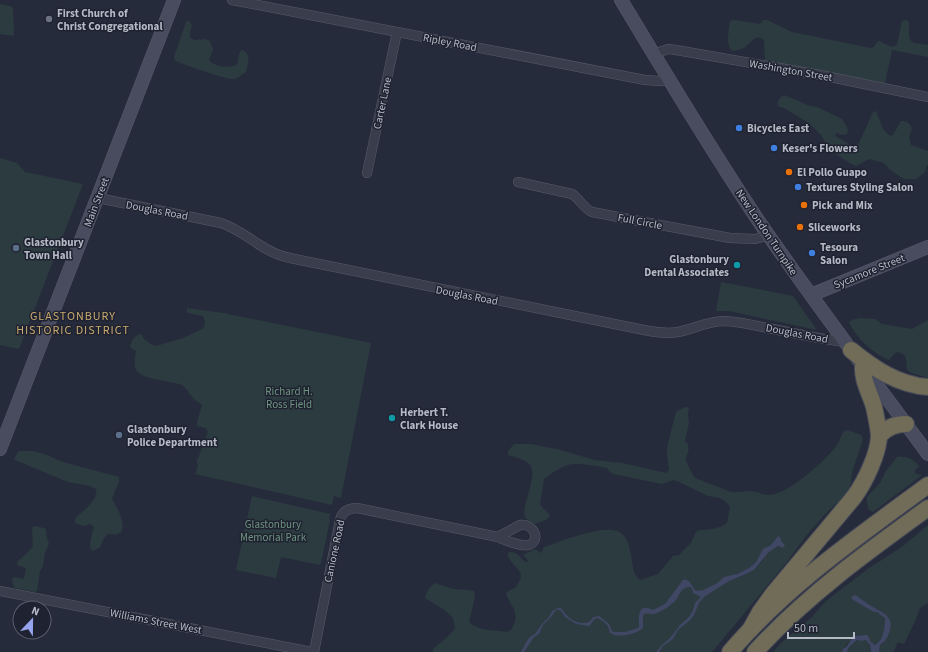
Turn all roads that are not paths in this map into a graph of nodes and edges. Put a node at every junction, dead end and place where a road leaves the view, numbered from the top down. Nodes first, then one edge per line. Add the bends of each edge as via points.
1 (174, 0) edge
2 (232, 0) edge
3 (621, 0) edge
4 (398, 32) junction
5 (654, 54) junction
6 (670, 80) junction
7 (928, 97) edge
8 (367, 173) dead end
9 (518, 182) dead end
10 (98, 198) junction
11 (769, 236) junction
12 (928, 247) edge
13 (811, 295) junction
14 (848, 346) junction
15 (863, 366) junction
16 (928, 387) edge
17 (906, 424) junction
18 (879, 436) junction
19 (0, 449) edge
20 (928, 454) edge
21 (928, 485) edge
22 (928, 508) edge
23 (498, 537) dead end
24 (0, 591) edge
25 (750, 630) junction
26 (313, 652) edge
27 (730, 652) edge
28 (755, 652) edge

1 - 10 main road, Main Street
2 - 4 street, Ripley Road
3 - 5 main road, New London Turnpike
4 - 6 street, Ripley Road via 652,81
4 - 8 street, Carter Lane
5 - 6 main road, New London Turnpike
5 - 7 street, Washington Street via 668,49 683,51
6 - 11 main road, New London Turnpike
9 - 11 street, Full Circle via 572,194 592,212 730,238 751,240
10 - 14 street, Douglas Road via 221,223 242,233 260,246 290,258 658,333 674,333 710,323 727,322
10 - 19 main road, Main Street
11 - 13 main road, New London Turnpike
12 - 13 main road, Sycamore Street
13 - 14 main road, New London Turnpike
14 - 15 main road, New London Turnpike
14 - 16 highway via 872,366 896,379
15 - 17 main road, New London Turnpike
15 - 18 highway
17 - 18 highway via 891,426
17 - 20 main road, New London Turnpike
18 - 25 highway via 872,464 860,490 773,594
21 - 25 highway via 819,568
22 - 28 highway via 826,584
23 - 26 street, Canione Road via 357,508 347,509 340,520
24 - 26 street, Williams Street West
25 - 27 highway

